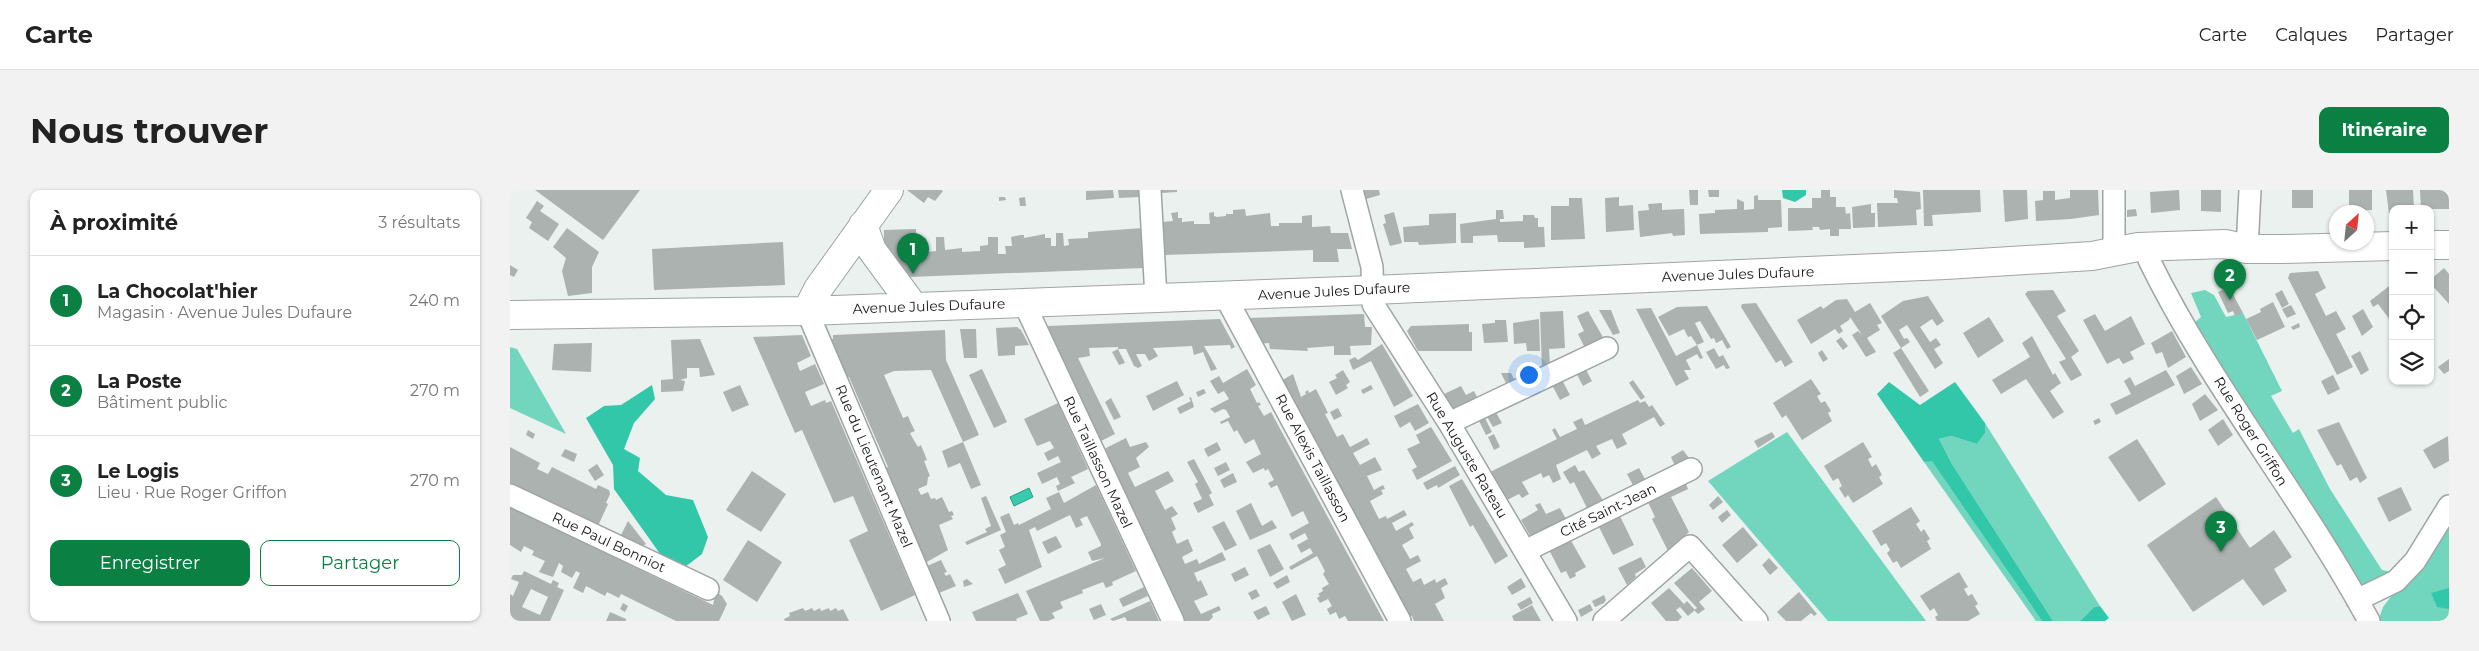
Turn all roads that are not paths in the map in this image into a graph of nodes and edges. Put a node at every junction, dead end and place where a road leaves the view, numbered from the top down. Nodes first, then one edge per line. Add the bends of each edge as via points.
1 (889, 190) edge
2 (1150, 190) edge
3 (1352, 190) edge
4 (2114, 190) edge
5 (2250, 190) edge
6 (864, 225) junction
7 (2434, 245) edge
8 (2449, 245) edge
9 (2389, 246) edge
10 (2247, 249) junction
11 (2114, 253) junction
12 (2149, 260) junction
13 (1373, 290) junction
14 (1225, 296) junction
15 (1156, 298) junction
16 (1024, 303) junction
17 (914, 307) junction
18 (807, 311) junction
19 (510, 315) edge
20 (553, 315) junction
21 (510, 328) edge
22 (1607, 348) dead end
23 (1449, 424) junction
24 (1690, 469) dead end
25 (510, 496) edge
26 (2449, 506) edge
27 (1525, 551) junction
28 (708, 589) dead end
29 (2357, 600) junction
30 (940, 621) edge
31 (1173, 621) edge
32 (1400, 621) edge
33 (1566, 621) edge
34 (1604, 621) edge
35 (1757, 621) edge
36 (2369, 621) edge

1 - 6 main road
2 - 15 street
3 - 13 street, Rue Auguste Rateau via 1372,267
4 - 11 street
5 - 10 street
6 - 17 main road via 872,250
6 - 18 main road via 818,289
7 - 8 main road
9 - 10 main road
10 - 11 main road via 2225,244 2138,247
10 - 12 main road via 2228,258
11 - 12 main road via 2132,261
11 - 13 main road, Avenue Jules Dufaure via 1946,265
12 - 29 street, Rue Roger Griffon via 2218,379
13 - 14 main road, Avenue Jules Dufaure
13 - 23 street, Rue Auguste Rateau via 1373,304
14 - 15 main road, Avenue Jules Dufaure
14 - 32 street, Rue Alexis Taillasson
15 - 16 main road, Avenue Jules Dufaure
16 - 17 main road, Avenue Jules Dufaure
16 - 31 street, Rue Taillasson Mazel
17 - 18 main road, Avenue Jules Dufaure
18 - 20 main road, Avenue Jules Dufaure
18 - 30 street, Rue du Lieutenant Mazel
19 - 20 main road, Avenue Jules Dufaure
20 - 21 main road, Avenue Jules Dufaure
22 - 23 street
23 - 27 street, Rue Auguste Rateau
24 - 27 street, Cité Saint-Jean
25 - 28 street, Rue Paul Bonniot
26 - 29 street via 2415,561 2396,581
27 - 33 street, Rue Auguste Rateau
29 - 36 street, Rue Roger Griffon
34 - 35 street via 1690,546

